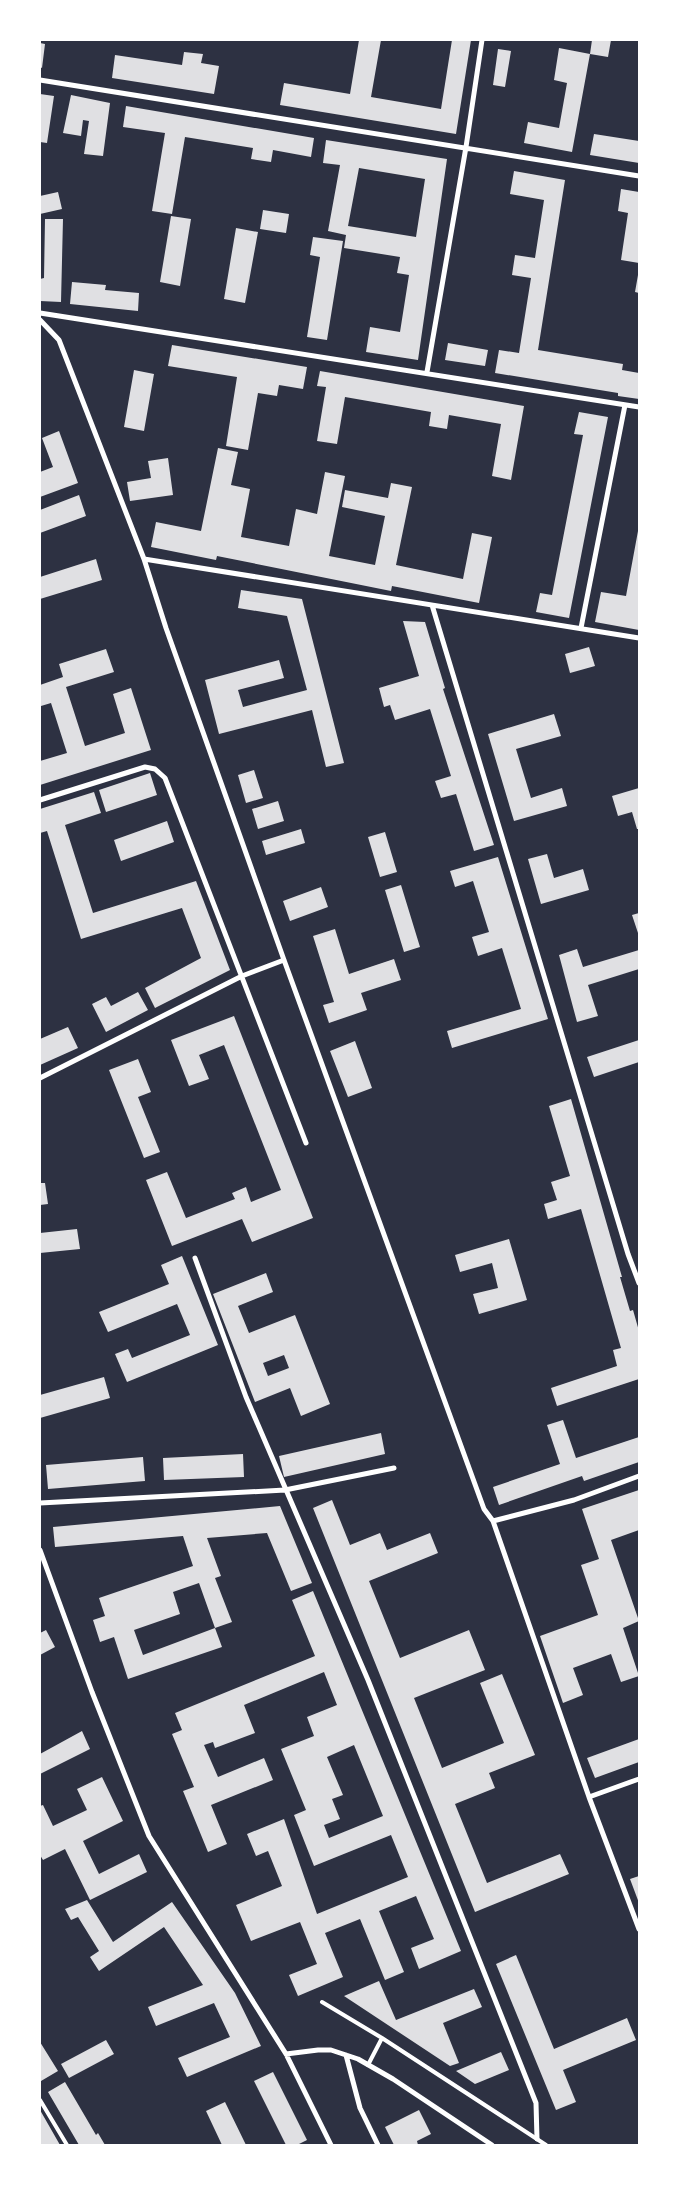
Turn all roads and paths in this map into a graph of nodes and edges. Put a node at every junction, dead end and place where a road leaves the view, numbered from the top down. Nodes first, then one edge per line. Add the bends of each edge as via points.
1 (482, 40) edge
2 (40, 80) edge
3 (466, 147) junction
4 (639, 176) edge
5 (40, 313) edge
6 (40, 320) edge
7 (426, 372) junction
8 (625, 405) junction
9 (639, 407) edge
10 (144, 559) junction
11 (432, 605) junction
12 (581, 628) junction
13 (639, 638) edge
14 (40, 800) edge
15 (284, 960) junction
16 (242, 976) junction
17 (40, 1078) edge
18 (306, 1143) dead end
19 (195, 1258) dead end
20 (639, 1283) edge
21 (394, 1468) dead end
22 (639, 1476) edge
23 (285, 1490) junction
24 (40, 1503) edge
25 (493, 1521) junction
26 (40, 1550) edge
27 (639, 1779) edge
28 (589, 1797) junction
29 (639, 1929) edge
30 (322, 2002) dead end
31 (382, 2038) junction
32 (286, 2054) junction
33 (346, 2055) junction
34 (368, 2065) junction
35 (40, 2100) edge
36 (537, 2139) junction
37 (67, 2145) edge
38 (331, 2145) edge
39 (378, 2145) edge
40 (492, 2145) edge
41 (546, 2145) edge

1 - 3 street
2 - 3 street
3 - 4 street
3 - 7 street
5 - 7 street
6 - 10 street via 59,340
7 - 8 street
8 - 9 street
8 - 12 street
10 - 11 street
10 - 15 street
11 - 12 street
11 - 20 street
12 - 13 street
14 - 16 street via 145,767 155,769 165,778
15 - 16 street
15 - 25 street via 484,1509
16 - 17 street
16 - 18 street
19 - 23 street via 246,1397
21 - 23 street
22 - 25 street via 574,1500
23 - 24 street
23 - 36 street via 371,1689 536,2103
25 - 28 street
26 - 32 street via 150,1836
27 - 28 street
28 - 29 street
30 - 31 lane
31 - 34 lane
31 - 36 lane
32 - 33 street via 318,2050
32 - 38 street
33 - 34 street
33 - 39 street via 360,2108
34 - 40 street
35 - 37 lane
36 - 41 lane

